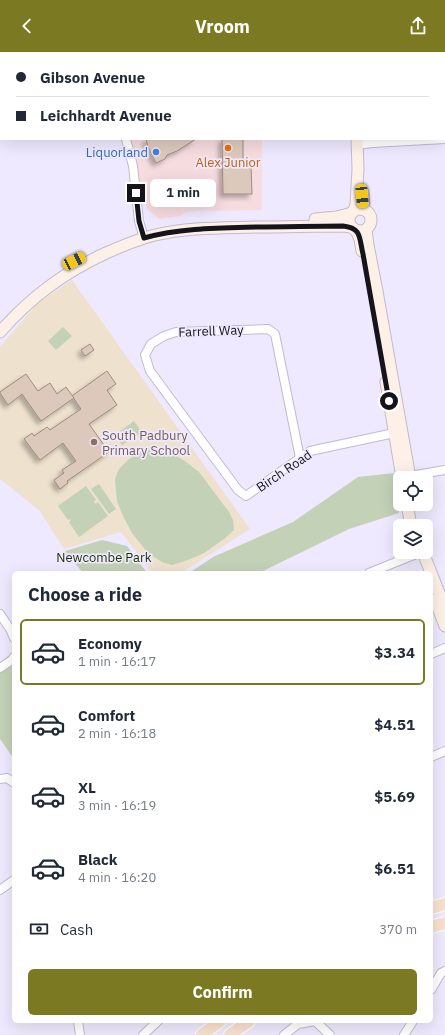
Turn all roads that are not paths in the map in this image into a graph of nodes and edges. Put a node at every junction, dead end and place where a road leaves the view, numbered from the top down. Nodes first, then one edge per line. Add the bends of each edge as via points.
1 (126, 140) edge
2 (416, 140) edge
3 (359, 142) edge
4 (357, 211) junction
5 (358, 229) junction
6 (143, 235) junction
7 (0, 322) edge
8 (0, 332) edge
9 (398, 432) junction
10 (300, 458) junction
11 (445, 470) edge
12 (405, 471) edge
13 (433, 472) edge
14 (238, 490) joint
15 (402, 559) edge
16 (421, 559) edge
17 (425, 559) edge
18 (374, 571) edge
19 (424, 571) edge
20 (430, 571) edge
21 (433, 578) edge
22 (433, 596) edge
23 (445, 608) edge
24 (0, 614) edge
25 (445, 626) edge
26 (12, 634) edge
27 (445, 648) edge
28 (433, 653) edge
29 (12, 660) edge
30 (0, 668) edge
31 (445, 751) edge
32 (433, 756) edge
33 (0, 779) edge
34 (12, 782) edge
35 (12, 881) edge
36 (0, 890) edge
37 (445, 904) edge
38 (433, 907) edge
39 (445, 923) edge
40 (433, 926) edge
41 (445, 971) edge
42 (433, 987) edge
43 (78, 1023) edge
44 (156, 1023) edge
45 (217, 1023) edge
46 (246, 1023) edge
47 (304, 1023) edge
48 (317, 1023) edge
49 (412, 1023) edge
50 (80, 1035) edge
51 (143, 1035) edge
52 (202, 1035) edge
53 (230, 1035) edge
54 (284, 1035) edge
55 (330, 1035) edge
56 (404, 1035) edge

1 - 6 street via 133,166
2 - 3 street
3 - 4 street via 362,196
4 - 5 street via 349,221
4 - 5 street via 370,214 372,221 371,224
4 - 6 street via 327,218 202,222 163,226
5 - 6 street via 343,226 288,226 198,229
5 - 9 street via 368,245
6 - 7 street via 122,238 66,266 34,289
6 - 8 street via 59,279 32,299
9 - 10 street, Birch Road via 310,451
9 - 12 street
10 - 14 street, Birch Road via 246,496
10 - 14 street, Farrell Way via 275,334 268,329 176,332 164,336 151,344 145,355 150,371
11 - 13 street
15 - 18 street
16 - 19 street
17 - 20 street
21 - 23 street
22 - 25 street
24 - 26 street
27 - 28 street
29 - 30 street
31 - 32 street
33 - 34 street via 7,778
35 - 36 street
37 - 38 main road
39 - 40 main road
41 - 42 street
43 - 50 street
44 - 51 street
45 - 52 main road
46 - 53 main road
47 - 54 street via 298,1024
48 - 55 street
49 - 56 street

